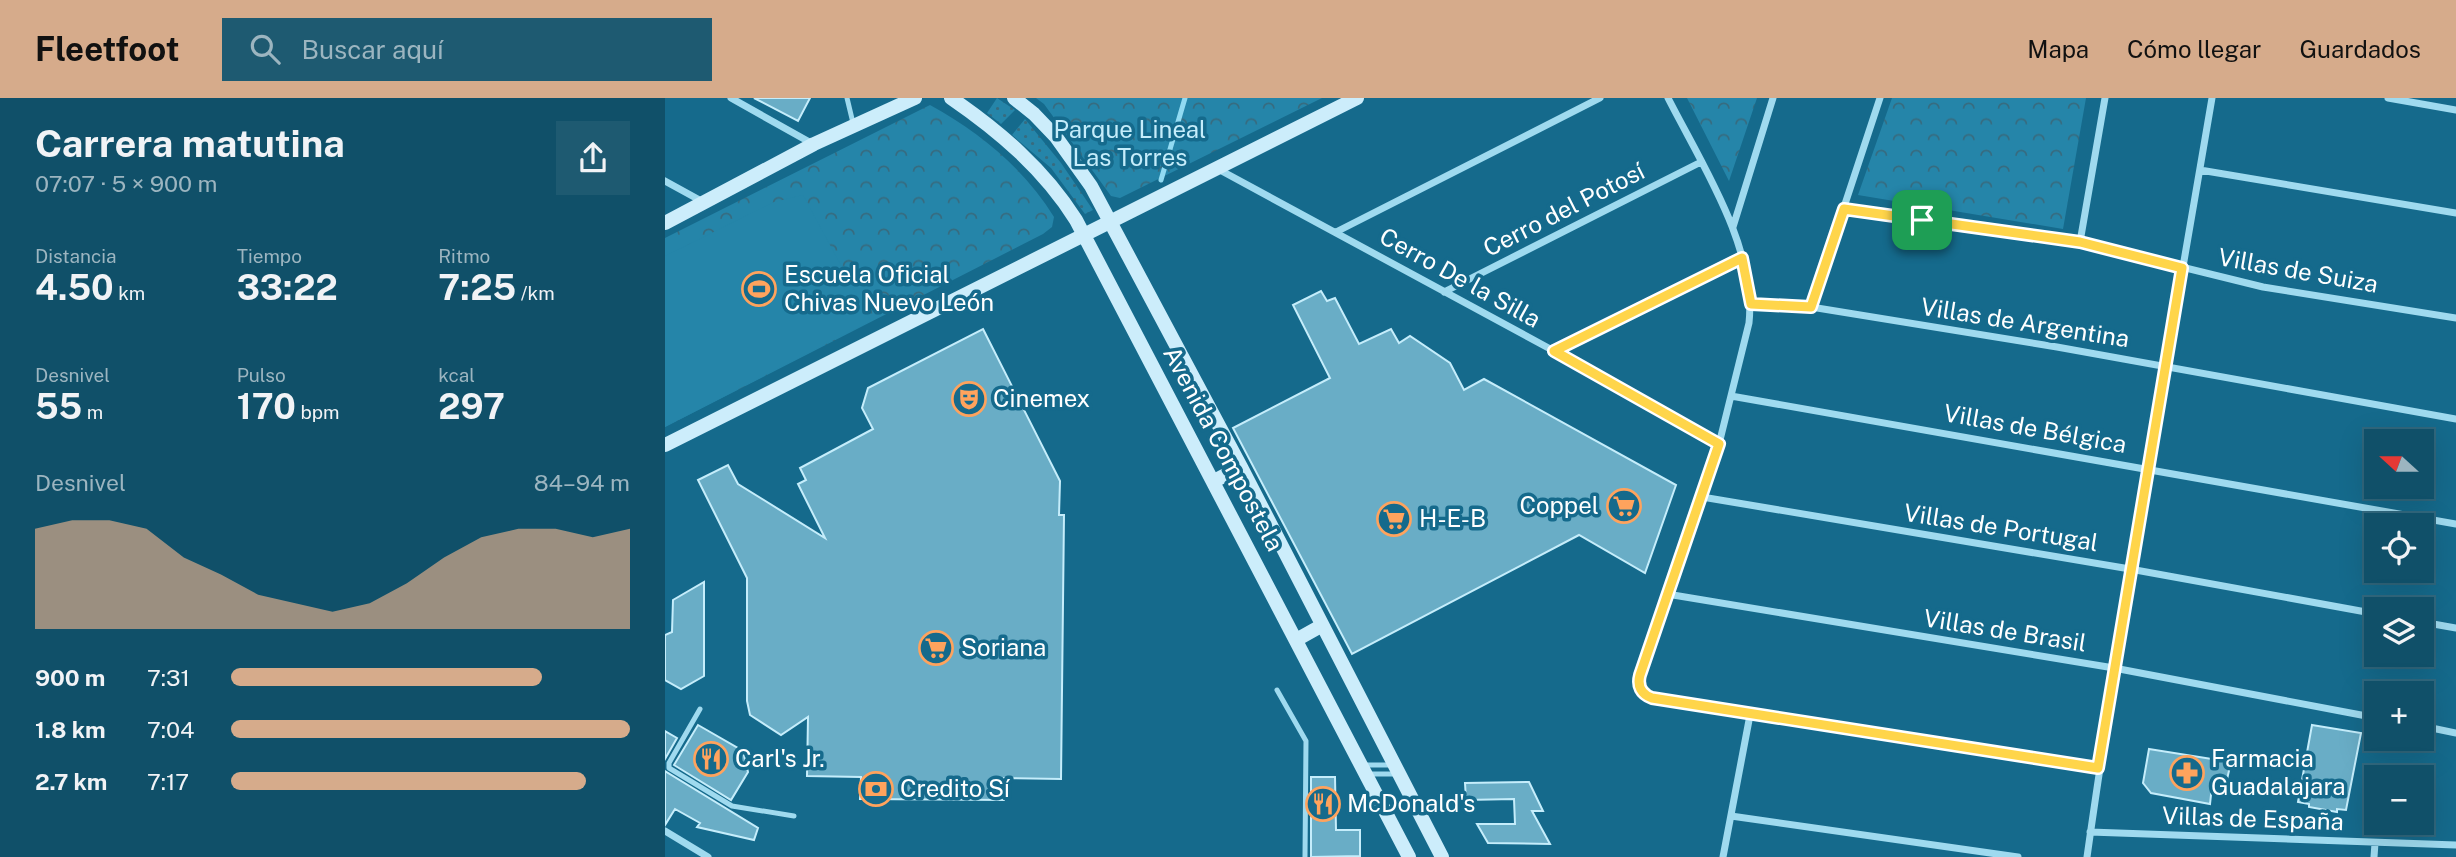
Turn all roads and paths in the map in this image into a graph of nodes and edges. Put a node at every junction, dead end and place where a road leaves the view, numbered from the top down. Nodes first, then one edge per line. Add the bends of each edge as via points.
1 (731, 98) edge
2 (847, 98) edge
3 (915, 98) edge
4 (951, 98) edge
5 (1014, 98) edge
6 (1357, 98) edge
7 (1600, 98) edge
8 (1668, 98) edge
9 (1773, 98) edge
10 (1881, 98) edge
11 (2105, 98) edge
12 (2212, 98) edge
13 (2388, 98) edge
14 (2456, 110) edge
15 (853, 126) junction
16 (814, 144) junction
17 (1701, 162) junction
18 (1218, 169) junction
19 (2200, 170) junction
20 (665, 181) edge
21 (705, 203) junction
22 (1844, 209) junction
23 (2456, 213) edge
24 (665, 223) edge
25 (1110, 223) junction
26 (1733, 228) junction
27 (1336, 232) junction
28 (1085, 236) junction
29 (2080, 242) junction
30 (1742, 258) junction
31 (2182, 268) junction
32 (1444, 292) junction
33 (1751, 304) junction
34 (1811, 307) junction
35 (2456, 318) edge
36 (1554, 351) junction
37 (2164, 367) junction
38 (1731, 396) junction
39 (2456, 419) edge
40 (665, 444) edge
41 (1719, 444) junction
42 (1241, 467) junction
43 (2148, 469) junction
44 (1214, 481) junction
45 (1702, 498) junction
46 (2456, 524) edge
47 (2130, 569) junction
48 (1667, 594) junction
49 (2364, 612) edge
50 (2434, 624) edge
51 (1321, 626) junction
52 (2456, 628) edge
53 (1296, 640) junction
54 (2114, 668) junction
55 (1277, 690) dead end
56 (700, 709) dead end
57 (1750, 715) junction
58 (2364, 716) edge
59 (2434, 728) edge
60 (2456, 733) edge
61 (2098, 768) junction
62 (1364, 769) junction
63 (1396, 770) junction
64 (794, 816) dead end
65 (1731, 816) junction
66 (665, 831) edge
67 (2090, 832) junction
68 (2375, 843) junction
69 (2456, 845) edge
70 (708, 857) edge
71 (1305, 857) edge
72 (1409, 857) edge
73 (1442, 857) edge
74 (1723, 857) edge
75 (2018, 857) edge
76 (2087, 857) edge
77 (2374, 857) edge

1 - 16 street
2 - 15 lane
3 - 15 street
4 - 28 street, Avenida Compostela via 1002,135 1043,176
5 - 25 street, Avenida Compostela via 1066,149
6 - 18 street
7 - 27 street
8 - 17 street
9 - 26 street
10 - 22 street
11 - 29 street
12 - 19 street
13 - 14 street
15 - 16 street
16 - 21 street
17 - 26 street
17 - 32 street, Cerro del Potosí
18 - 25 street
18 - 27 street, Cerro De la Silla
19 - 23 street
19 - 31 street
20 - 21 street
21 - 24 street
22 - 29 street, Villas de Suiza
22 - 34 street
25 - 28 street
25 - 42 street, Avenida Compostela
26 - 30 street
27 - 32 street, Cerro De la Silla
28 - 40 street
28 - 44 street, Avenida Compostela
29 - 31 street, Villas de Suiza
30 - 33 street
30 - 36 street
31 - 35 street, Villas de Suiza via 2275,289
31 - 37 street
32 - 36 street, Cerro De la Silla
33 - 34 street, Villas de Argentina
33 - 38 street
34 - 37 street, Villas de Argentina
36 - 41 street, Cerro De la Silla
37 - 39 street, Villas de Argentina
37 - 43 street
38 - 41 street
38 - 43 street, Villas de Bélgica
41 - 45 street
42 - 44 street
42 - 51 street, Avenida Compostela
43 - 46 street, Villas de Bélgica
43 - 47 street
44 - 53 street, Avenida Compostela
45 - 47 street, Villas de Portugal
45 - 48 street
47 - 49 street, Villas de Portugal
47 - 54 street
48 - 54 street, Villas de Brasil
48 - 57 street via 1640,675 1643,693
50 - 52 street
51 - 53 street
51 - 63 street, Avenida Compostela
53 - 62 street, Avenida Compostela
54 - 58 street, Villas de Brasil
54 - 61 street
55 - 71 lane via 1306,741
56 - 64 lane via 669,768 732,806
57 - 61 street
57 - 65 street
59 - 60 street
61 - 67 street
62 - 63 lane
62 - 63 lane
62 - 72 street, Avenida Compostela
63 - 73 street, Avenida Compostela
65 - 74 street
65 - 75 street
66 - 70 street
67 - 68 street, Villas de España
67 - 76 street
68 - 69 street, Villas de España
68 - 77 street

